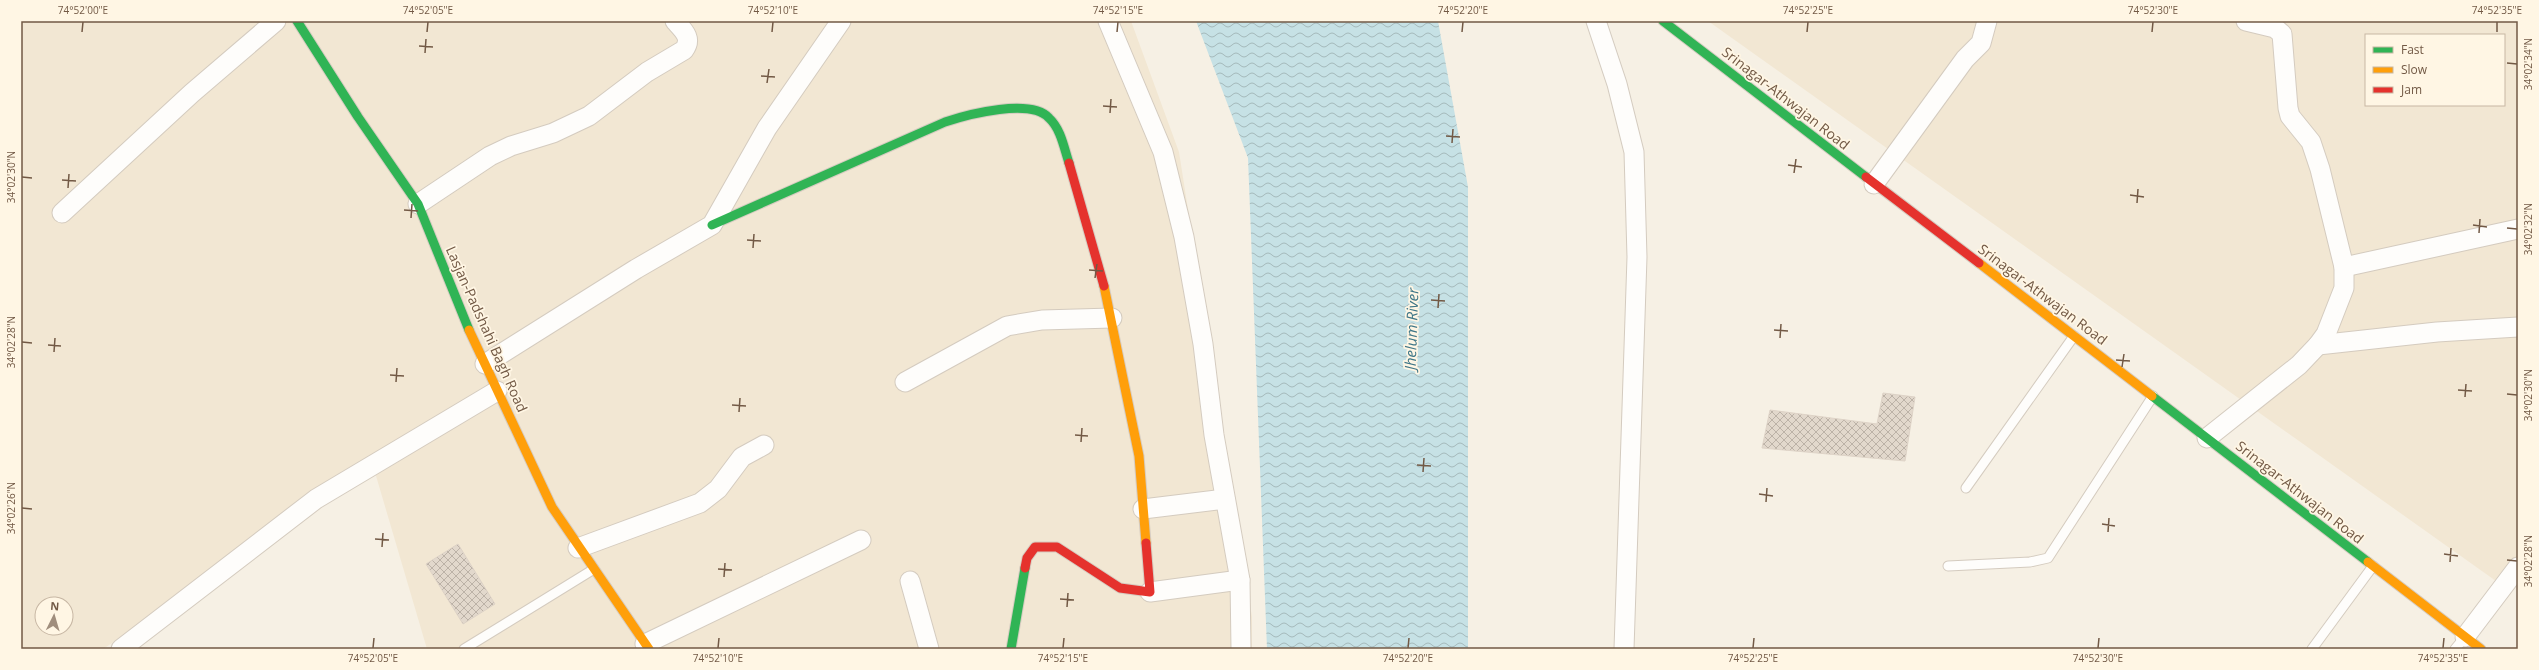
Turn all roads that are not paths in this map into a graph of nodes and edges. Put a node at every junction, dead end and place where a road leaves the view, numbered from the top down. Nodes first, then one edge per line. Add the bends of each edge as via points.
1 (276, 21) edge
2 (297, 21) edge
3 (675, 21) edge
4 (840, 21) edge
5 (1108, 21) edge
6 (1596, 21) edge
7 (1663, 21) edge
8 (1987, 21) edge
9 (2246, 21) edge
10 (1874, 184) junction
11 (418, 204) junction
12 (62, 213) dead end
13 (712, 225) junction
14 (2518, 228) edge
15 (2344, 267) junction
16 (1112, 318) junction
17 (2518, 327) edge
18 (2074, 336) junction
19 (2318, 345) junction
20 (485, 364) junction
21 (904, 382) dead end
22 (497, 391) junction
23 (2153, 396) junction
24 (2207, 438) junction
25 (764, 445) dead end
26 (1966, 488) dead end
27 (1225, 499) junction
28 (1142, 509) junction
29 (861, 540) dead end
30 (578, 548) junction
31 (1948, 566) dead end
32 (2373, 566) junction
33 (2518, 567) edge
34 (594, 569) junction
35 (1240, 580) junction
36 (910, 581) dead end
37 (1150, 592) junction
38 (2460, 643) edge
39 (647, 646) edge
40 (121, 649) edge
41 (464, 649) edge
42 (929, 649) edge
43 (1011, 649) edge
44 (1241, 649) edge
45 (1624, 649) edge
46 (2312, 649) edge
47 (2482, 649) edge

1 - 12 street via 192,93
2 - 11 main road, Lasjan-Padshahi Bagh Road via 358,117
3 - 11 street via 687,35 688,44 684,50 648,72 588,116 553,133 511,146 490,156
4 - 13 street via 767,128
5 - 27 street via 1163,152 1184,236 1203,344
6 - 45 street via 1617,84 1634,152 1637,257
7 - 10 main road, Srinagar-Athwajan Road
8 - 10 street via 1981,43 1964,59
9 - 15 street via 2275,28 2282,34 2290,116 2311,142 2329,199
10 - 18 main road, Srinagar-Athwajan Road
11 - 20 main road, Lasjan-Padshahi Bagh Road
13 - 16 main road via 945,122 967,115 1023,108 1040,110 1050,118 1059,132 1079,192
13 - 20 street via 636,269
14 - 15 street
15 - 19 street via 2344,288 2326,334
16 - 21 street via 1042,320 1006,326
16 - 28 main road via 1139,456
17 - 19 street via 2437,332
18 - 23 main road, Srinagar-Athwajan Road
18 - 26 lane
19 - 24 street via 2299,365
20 - 22 main road, Lasjan-Padshahi Bagh Road
22 - 30 main road, Lasjan-Padshahi Bagh Road via 552,507
22 - 40 street via 316,499
23 - 24 main road, Srinagar-Athwajan Road
23 - 31 lane via 2048,558 2036,561
24 - 32 main road, Srinagar-Athwajan Road
25 - 30 street via 742,457 718,489 700,503
27 - 28 street
27 - 35 street
28 - 37 main road
29 - 39 street
30 - 34 main road, Lasjan-Padshahi Bagh Road
32 - 38 main road, Srinagar-Athwajan Road
32 - 46 lane
33 - 38 street
34 - 39 main road, Lasjan-Padshahi Bagh Road
34 - 41 lane
35 - 37 street
35 - 44 street
36 - 42 street
37 - 43 main road via 1120,588 1057,547 1035,547 1027,558
38 - 47 main road, Srinagar-Athwajan Road

